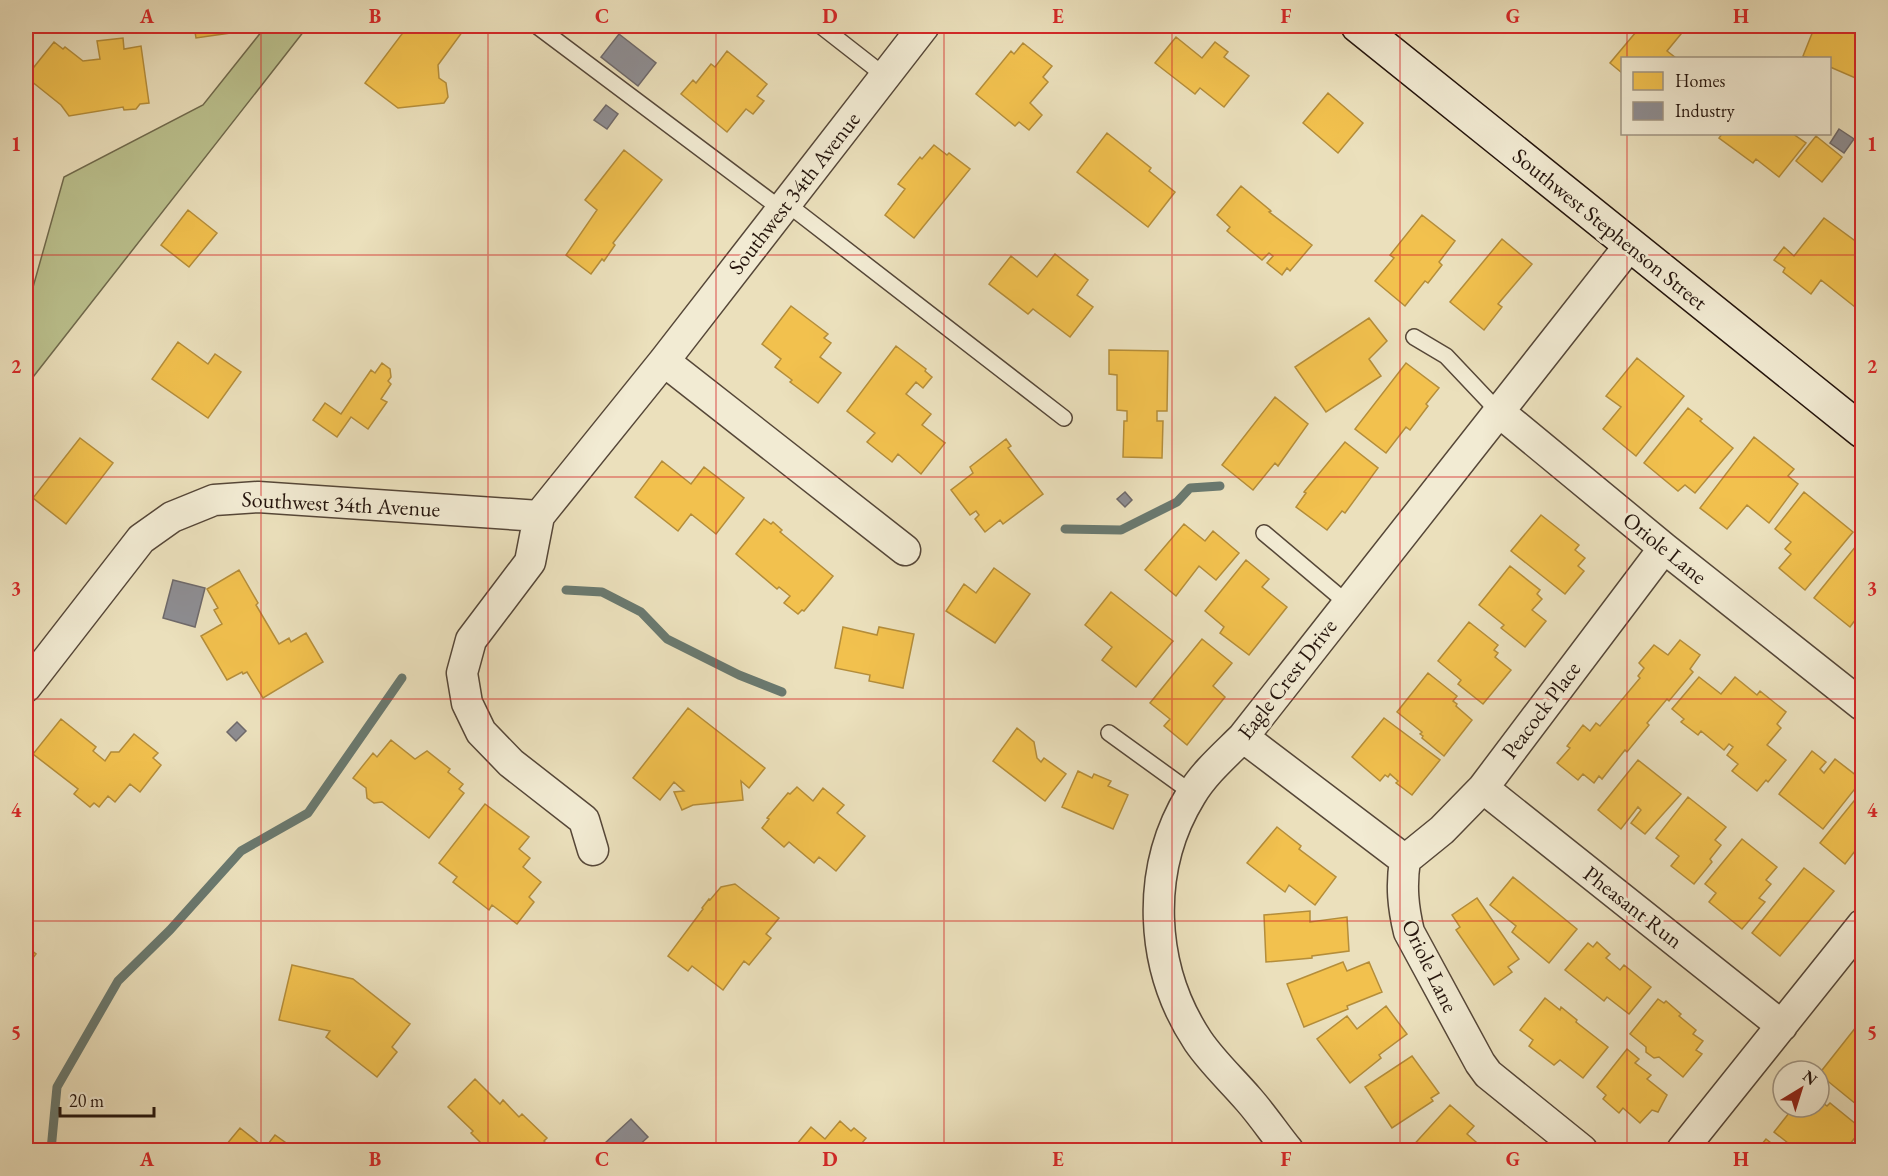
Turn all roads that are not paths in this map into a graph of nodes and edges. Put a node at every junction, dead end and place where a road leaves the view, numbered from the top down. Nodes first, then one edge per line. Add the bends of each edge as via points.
1 (537, 26) edge
2 (821, 26) edge
3 (924, 26) edge
4 (1358, 26) edge
5 (885, 76) junction
6 (784, 206) junction
7 (1629, 245) junction
8 (1414, 337) dead end
9 (664, 361) junction
10 (1498, 411) junction
11 (1064, 418) dead end
12 (1863, 431) edge
13 (539, 516) junction
14 (1264, 533) dead end
15 (1664, 548) junction
16 (905, 550) dead end
17 (1347, 603) junction
18 (26, 687) edge
19 (1863, 705) edge
20 (1109, 733) dead end
21 (1243, 737) junction
22 (1483, 788) junction
23 (1192, 793) junction
24 (593, 850) dead end
25 (1405, 860) junction
26 (1863, 925) edge
27 (1782, 1026) junction
28 (1288, 1150) edge
29 (1582, 1150) edge
30 (1682, 1150) edge

1 - 6 lane
2 - 5 lane
3 - 5 street, Southwest 34th Avenue
4 - 7 street, Southwest Stephenson Street
5 - 6 street, Southwest 34th Avenue
6 - 9 street, Southwest 34th Avenue
6 - 11 lane
7 - 10 street, Eagle Crest Drive
7 - 12 street, Southwest Stephenson Street
8 - 10 lane via 1446,356
9 - 13 street, Southwest 34th Avenue
9 - 16 street
10 - 15 street, Oriole Lane
10 - 17 street, Eagle Crest Drive
13 - 18 street, Southwest 34th Avenue via 258,497 214,500 172,517 141,539
13 - 24 street via 530,561 471,640 462,674 467,704 481,732 511,763 584,820
14 - 17 lane
15 - 19 street, Oriole Lane
15 - 22 street, Peacock Place
17 - 21 street, Eagle Crest Drive
20 - 23 lane
21 - 23 street, Eagle Crest Drive
21 - 25 street
22 - 25 street, Peacock Place via 1442,830
22 - 27 street, Pheasant Run
23 - 28 street, Eagle Crest Drive via 1172,830 1157,898 1166,970 1179,1007 1198,1041
25 - 29 street, Oriole Lane via 1401,885 1409,932 1480,1063 1488,1074
26 - 27 street
27 - 30 street

